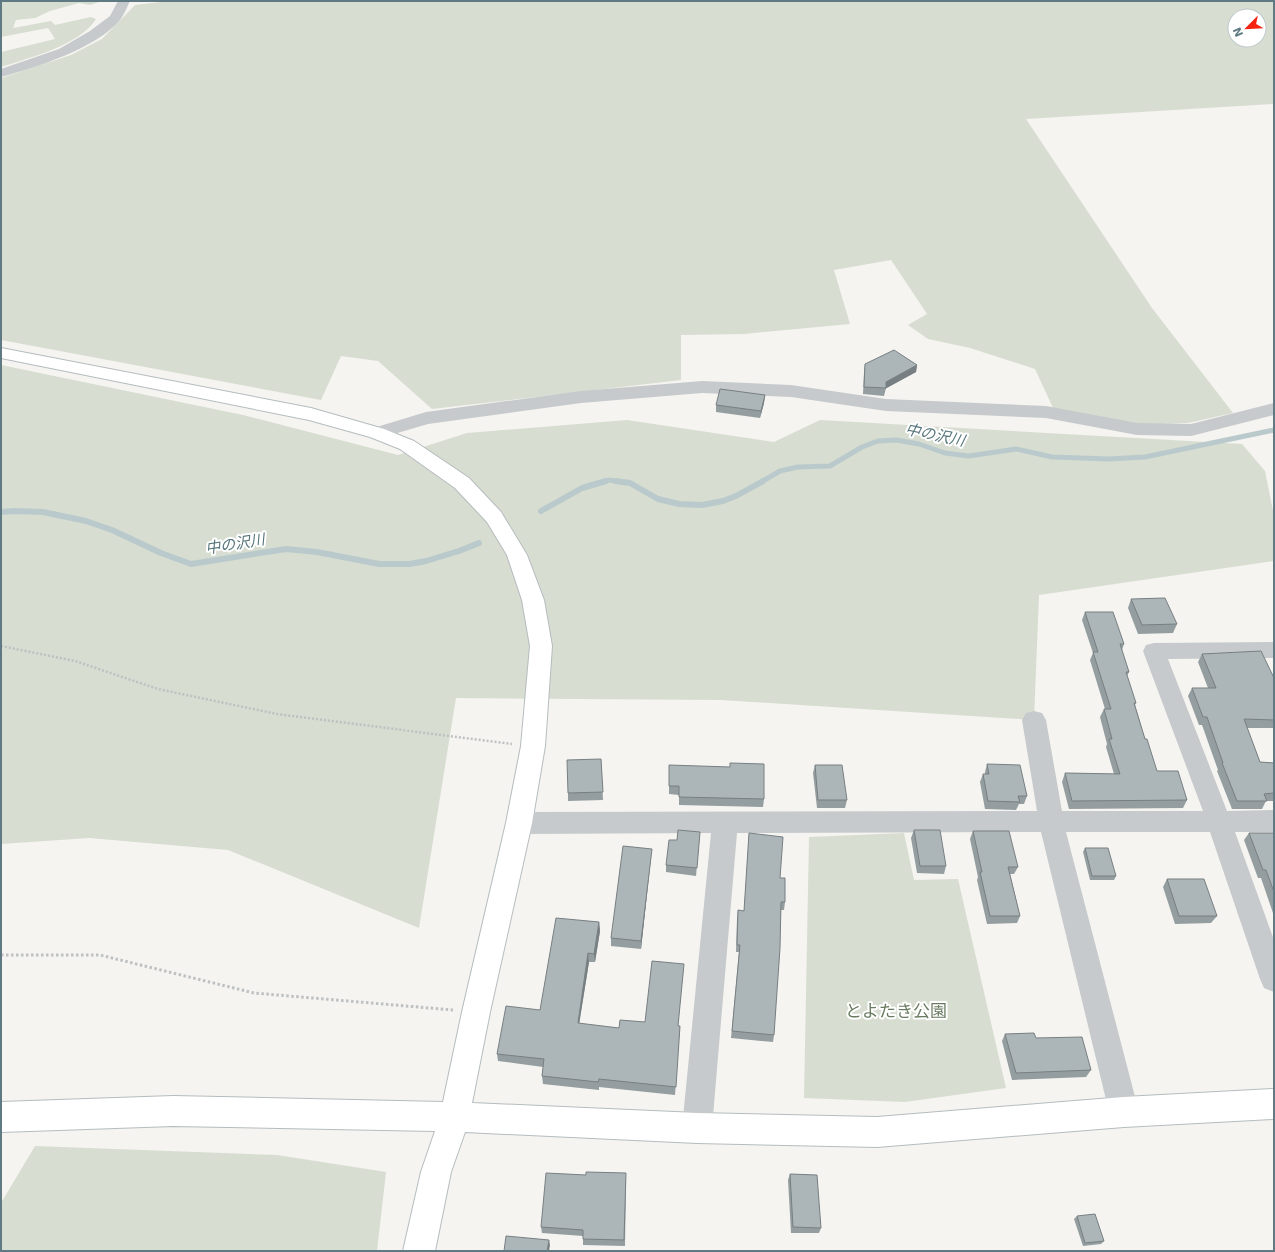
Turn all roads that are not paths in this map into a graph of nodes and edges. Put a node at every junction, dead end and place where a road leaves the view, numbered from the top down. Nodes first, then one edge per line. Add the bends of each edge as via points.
1 (124, 1) edge
2 (1, 73) edge
3 (1, 353) edge
4 (1274, 409) edge
5 (376, 433) junction
6 (1274, 650) edge
7 (1034, 720) dead end
8 (1051, 821) junction
9 (1219, 821) junction
10 (1274, 821) edge
11 (725, 822) junction
12 (519, 823) junction
13 (1274, 979) edge
14 (1274, 1104) edge
15 (1124, 1112) junction
16 (1, 1117) edge
17 (455, 1117) junction
18 (697, 1128) junction
19 (419, 1251) edge

1 - 2 street via 115,18 95,34 64,52
3 - 5 street via 311,414
4 - 5 street via 1191,430 1137,429 1046,412 886,405 791,391 702,386 581,397 426,418
5 - 12 street via 407,445 462,483 494,517 517,554 533,600 541,646 533,746
6 - 9 street via 1154,651
7 - 8 street
8 - 9 street
8 - 11 street
8 - 15 street
9 - 10 street
9 - 13 street
11 - 12 street
11 - 18 street
12 - 17 street
14 - 15 street
15 - 18 street via 877,1132
16 - 17 street via 173,1111
17 - 18 street
17 - 19 street via 436,1172

